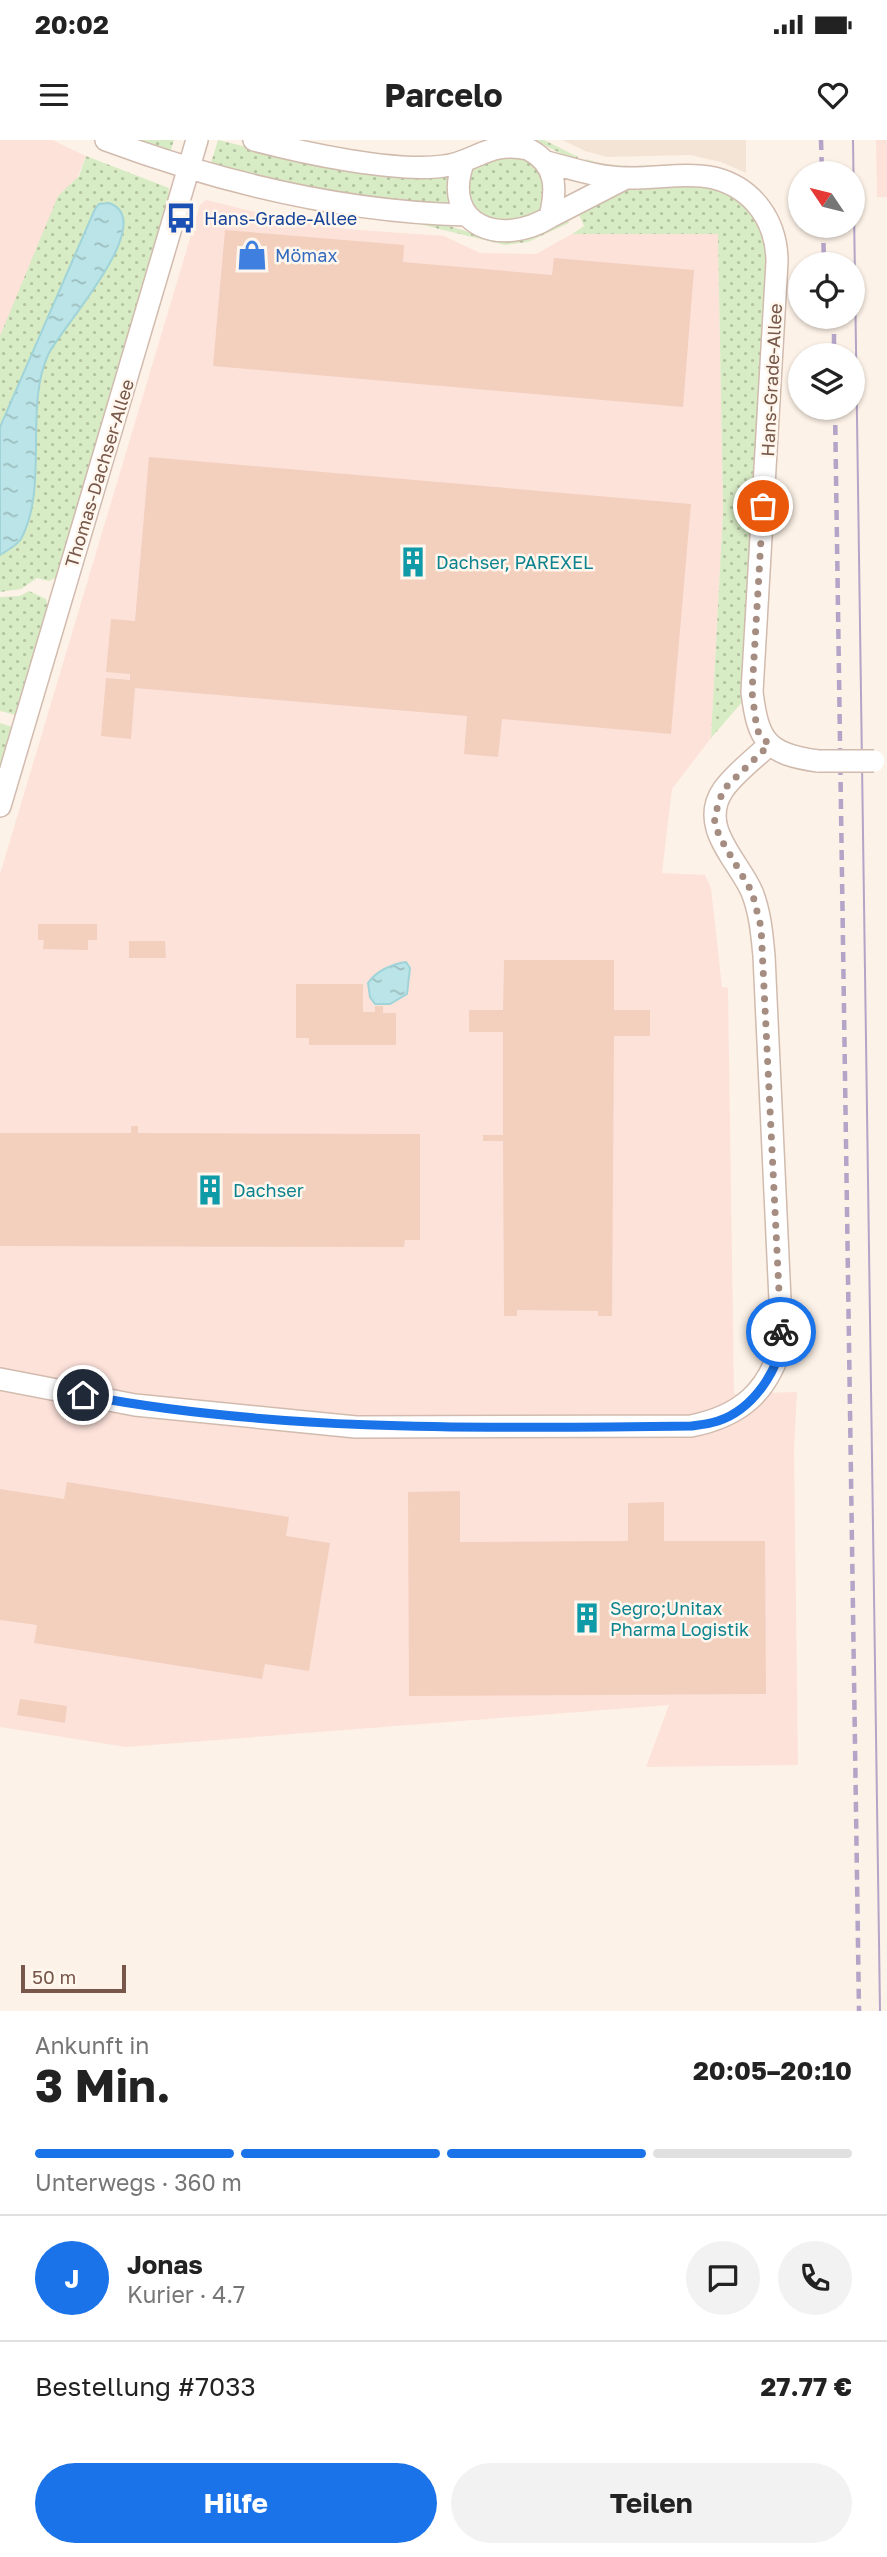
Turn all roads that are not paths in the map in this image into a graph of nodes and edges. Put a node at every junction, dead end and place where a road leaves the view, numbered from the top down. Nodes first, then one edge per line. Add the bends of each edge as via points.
1 (106, 140) edge
2 (197, 140) edge
3 (254, 140) edge
4 (484, 143) edge
5 (524, 144) edge
6 (547, 162) junction
7 (463, 163) junction
8 (189, 170) junction
9 (624, 178) junction
10 (466, 215) junction
11 (550, 217) junction
12 (769, 745) junction
13 (881, 760) edge
14 (0, 806) edge
15 (0, 1378) edge

1 - 8 street, Hans-Grade-Allee
2 - 8 street, Thomas-Dachser-Allee
3 - 7 street via 371,163 442,167
4 - 5 street, Hans-Grade-Allee
4 - 7 street, Hans-Grade-Allee
5 - 6 street, Hans-Grade-Allee
6 - 9 street, Hans-Grade-Allee
6 - 11 street via 555,180
7 - 10 street via 457,179 458,199
8 - 10 street, Hans-Grade-Allee via 331,202
8 - 14 street, Thomas-Dachser-Allee
9 - 11 street, Hans-Grade-Allee
9 - 12 street, Hans-Grade-Allee via 723,181 755,201 775,236 752,692 757,730
10 - 11 street, Hans-Grade-Allee via 490,230 511,232 533,228
12 - 13 street, bridge via 793,757 818,761
12 - 15 street via 723,790 714,818 757,906 765,984 782,1343 761,1389 742,1406 720,1420 691,1426 356,1427 135,1405

